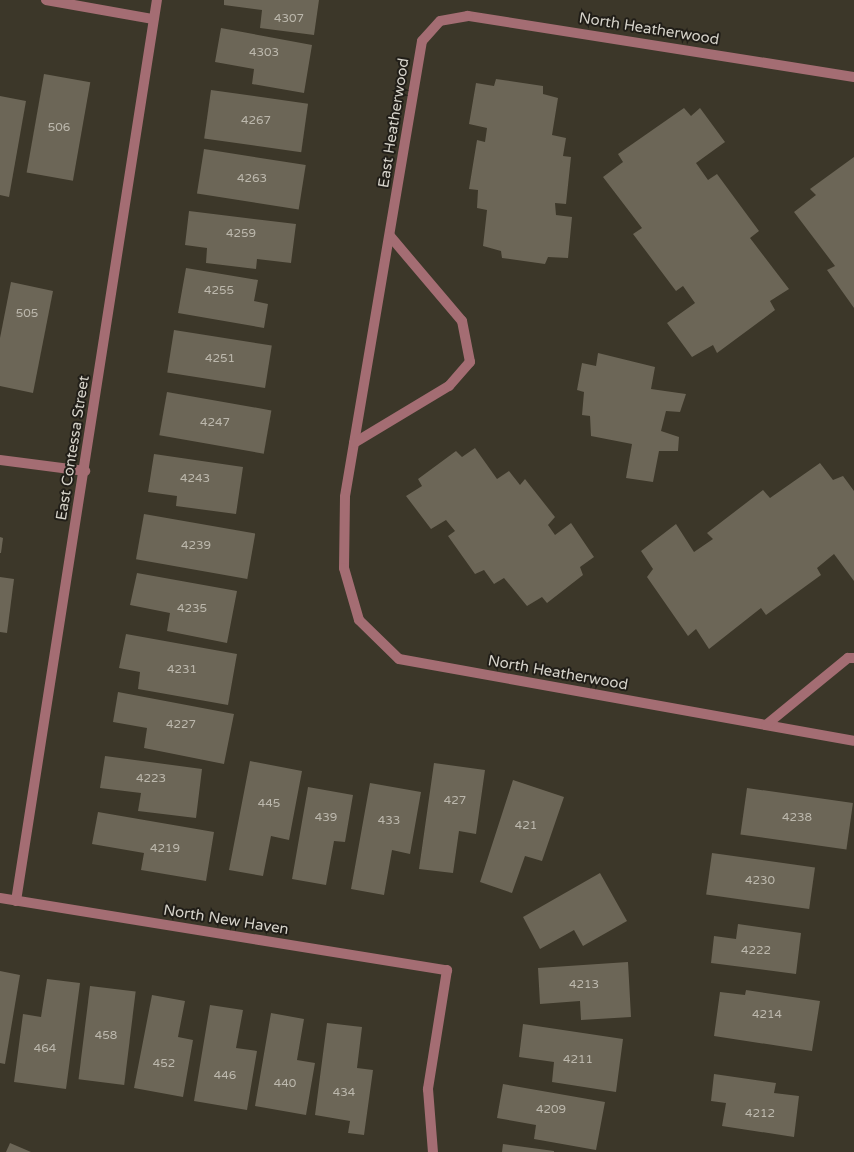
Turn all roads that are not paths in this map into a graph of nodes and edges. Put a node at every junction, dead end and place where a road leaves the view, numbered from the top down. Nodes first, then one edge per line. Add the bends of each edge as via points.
1 (46, 0) edge
2 (156, 0) edge
3 (154, 19) junction
4 (440, 21) joint
5 (854, 77) edge
6 (390, 236) junction
7 (354, 443) junction
8 (0, 460) edge
9 (85, 471) junction
10 (359, 620) joint
11 (854, 658) edge
12 (766, 725) junction
13 (854, 741) edge
14 (0, 898) edge
15 (16, 901) junction
16 (433, 1152) edge

1 - 3 street
2 - 3 street, East Contessa Street
3 - 9 street, East Contessa Street
4 - 5 street, North Heatherwood via 468,16
4 - 6 street, East Heatherwood via 422,41
6 - 7 street, East Heatherwood
6 - 7 street via 462,321 470,362 449,386
7 - 10 street, East Heatherwood via 345,497 344,568
8 - 9 street
9 - 15 street, East Contessa Street
10 - 12 street, North Heatherwood via 400,659
11 - 12 street via 848,658
12 - 13 street, North Heatherwood
14 - 15 street, North New Haven
15 - 16 street, North New Haven via 447,970 428,1089

